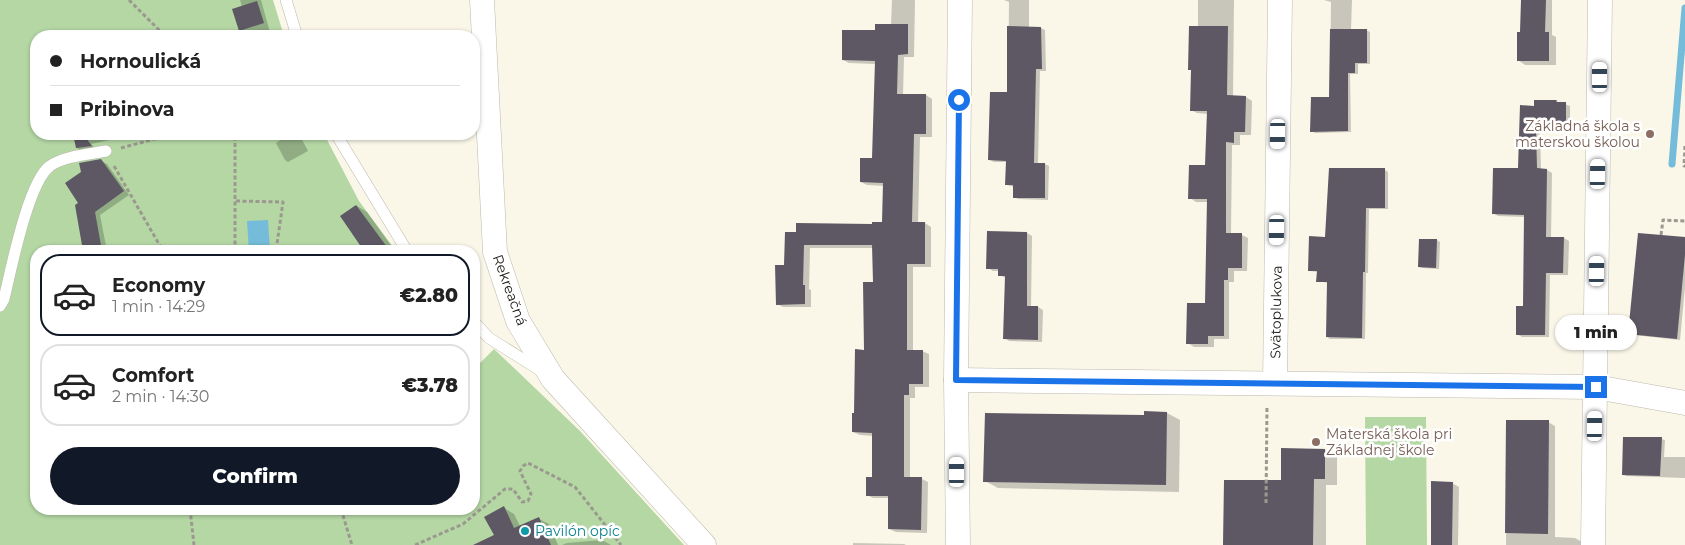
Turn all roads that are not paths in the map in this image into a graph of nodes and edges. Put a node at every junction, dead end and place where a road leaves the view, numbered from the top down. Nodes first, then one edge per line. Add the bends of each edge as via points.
1 (286, 0) edge
2 (482, 0) edge
3 (960, 0) edge
4 (1280, 0) edge
5 (1600, 0) edge
6 (295, 30) edge
7 (340, 140) edge
8 (106, 152) road end
9 (402, 245) edge
10 (0, 306) edge
11 (480, 328) edge
12 (553, 379) junction
13 (956, 380) junction
14 (1271, 383) junction
15 (1596, 387) junction
16 (1685, 403) edge
17 (704, 545) edge
18 (958, 545) edge
19 (1593, 545) edge

1 - 6 lane
2 - 12 street, Rekreačná via 495,252 518,321
3 - 13 street
4 - 14 street, Svätoplukova
5 - 15 street
7 - 9 lane
8 - 10 lane via 63,160 41,174 21,228
11 - 12 lane via 489,338
12 - 17 street, Rekreačná
13 - 14 street
13 - 18 street
14 - 15 street
15 - 16 street
15 - 19 street

